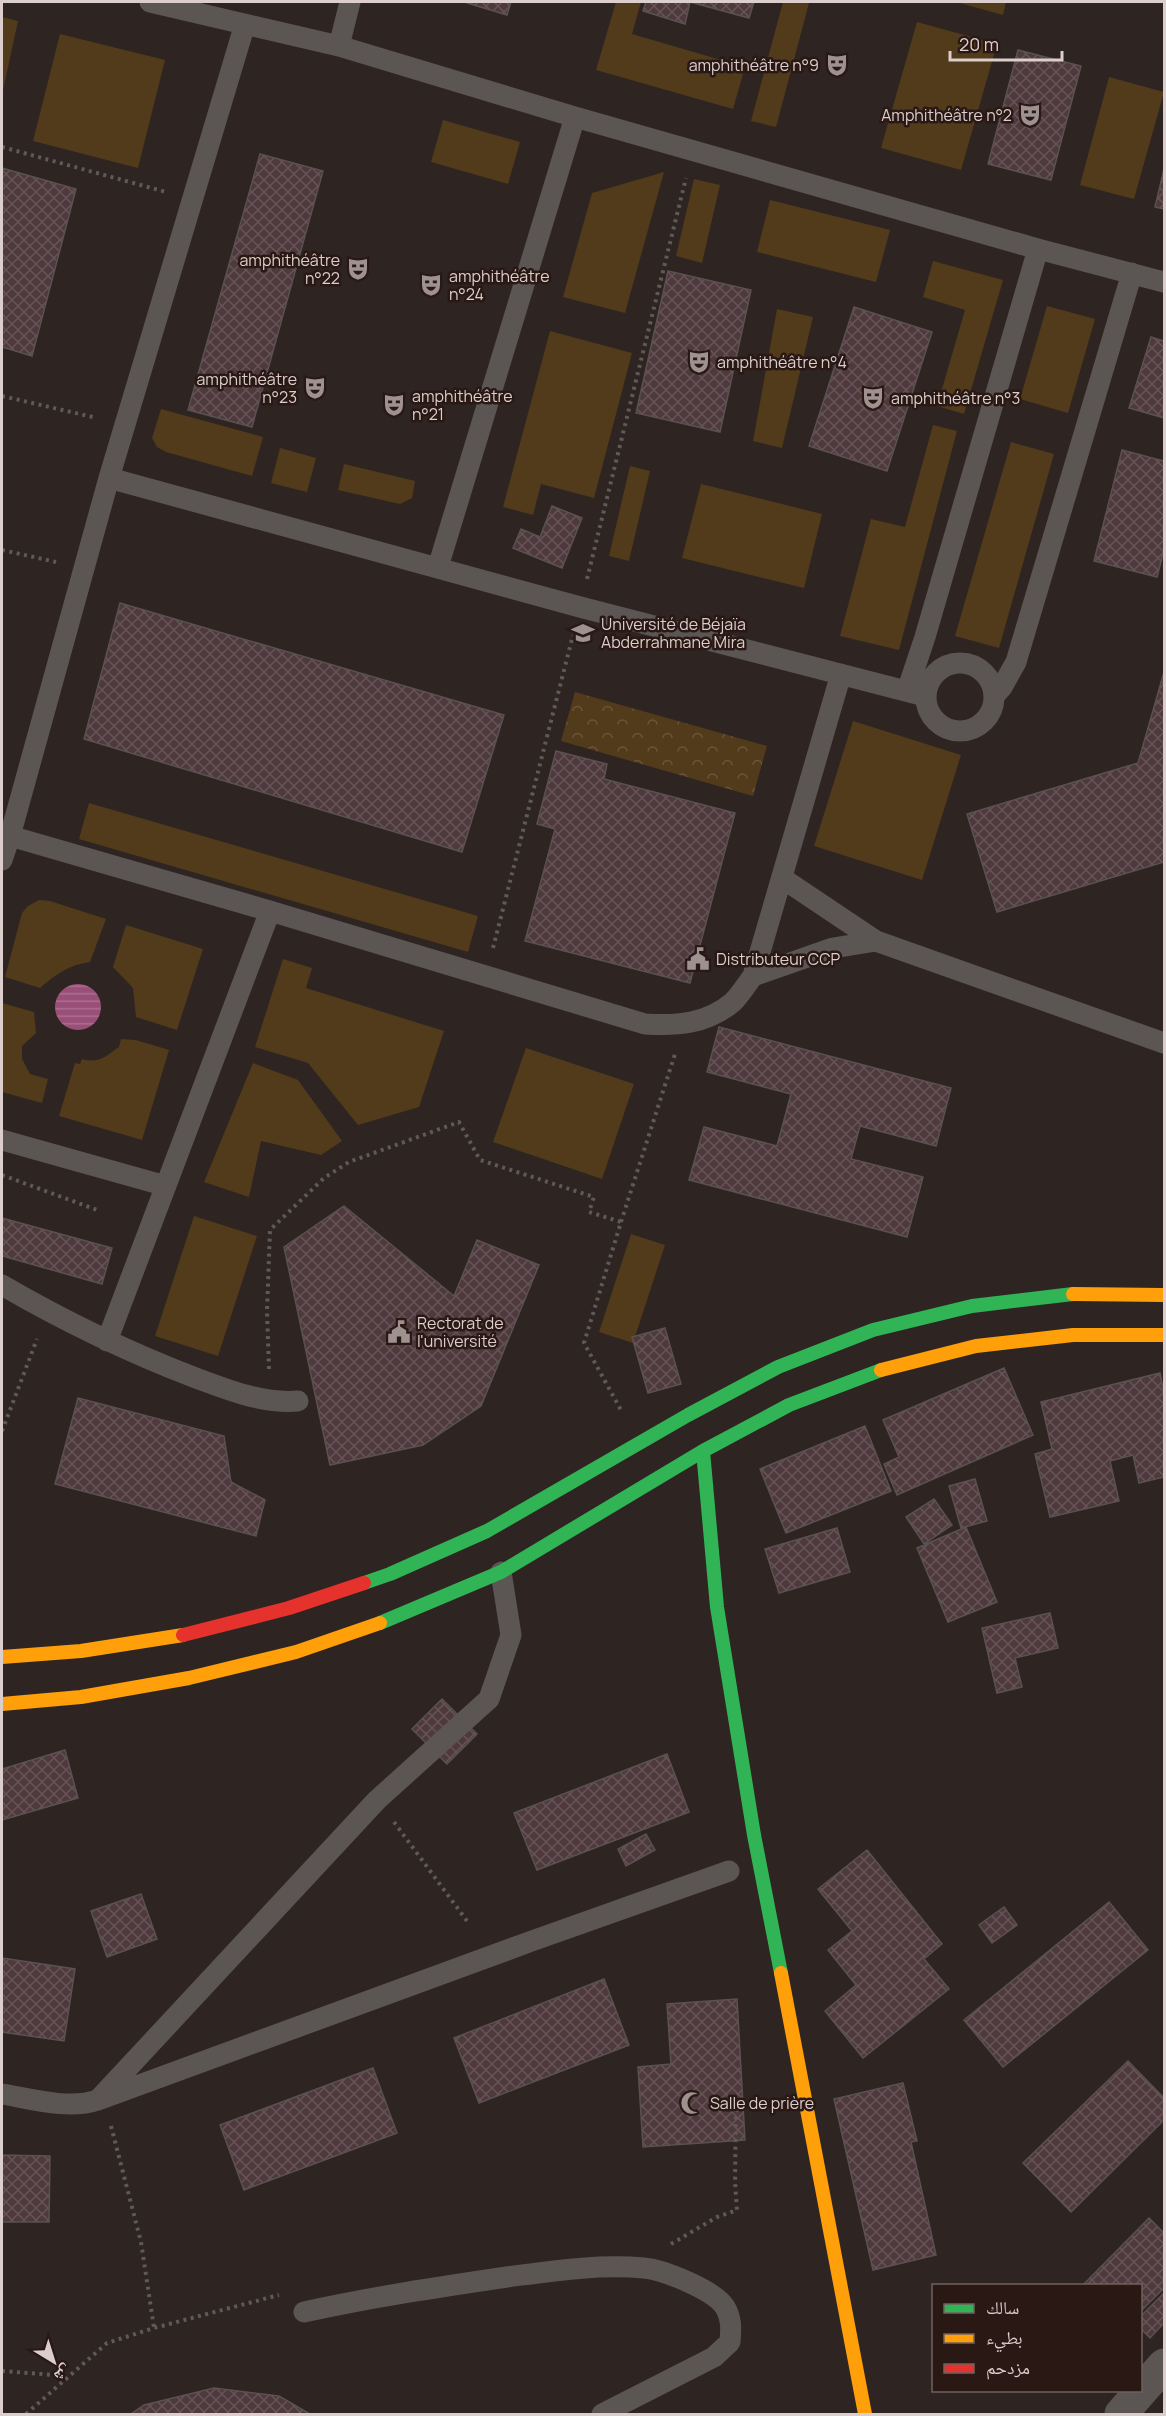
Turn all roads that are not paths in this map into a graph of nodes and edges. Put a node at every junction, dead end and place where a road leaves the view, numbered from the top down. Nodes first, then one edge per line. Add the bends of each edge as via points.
1 (150, 2) edge
2 (350, 2) edge
3 (245, 24) junction
4 (339, 46) junction
5 (575, 117) junction
6 (1038, 249) junction
7 (1132, 273) junction
8 (1164, 282) edge
9 (108, 478) junction
10 (438, 567) junction
11 (925, 637) junction
12 (841, 674) junction
13 (934, 675) junction
14 (916, 693) junction
15 (995, 695) junction
16 (10, 836) junction
17 (2, 860) edge
18 (782, 878) junction
19 (270, 911) junction
20 (876, 941) junction
21 (753, 976) junction
22 (1164, 1043) edge
23 (2, 1140) edge
24 (166, 1186) junction
25 (2, 1285) edge
26 (1164, 1295) edge
27 (1164, 1335) edge
28 (107, 1341) junction
29 (298, 1401) dead end
30 (703, 1451) junction
31 (500, 1567) junction
32 (2, 1657) edge
33 (2, 1704) edge
34 (729, 1872) dead end
35 (2, 2094) edge
36 (98, 2100) junction
37 (304, 2312) dead end
38 (1164, 2365) edge
39 (1142, 2391) edge
40 (1141, 2392) edge
41 (602, 2415) edge
42 (865, 2415) edge
43 (1121, 2415) edge

1 - 3 lane
2 - 4 lane
3 - 4 lane
3 - 9 lane
4 - 5 lane
5 - 6 lane
5 - 10 lane
6 - 7 lane
6 - 11 lane
7 - 8 lane
7 - 15 lane via 1016,662
9 - 10 lane
9 - 16 lane
10 - 12 lane
11 - 13 lane
11 - 14 lane
12 - 14 lane
12 - 18 lane
13 - 14 lane
13 - 15 lane via 953,662 977,666 993,683
14 - 15 lane via 936,722 964,731 983,723
16 - 17 lane
16 - 19 lane
18 - 20 lane
18 - 21 lane
19 - 21 lane via 645,1024 674,1026 706,1019 733,1002
19 - 24 lane
20 - 21 lane via 833,948
20 - 22 lane
23 - 24 lane
24 - 28 lane
25 - 28 lane
26 - 32 street via 1073,1294 972,1306 873,1330 778,1367 688,1415 489,1536 390,1574 289,1608 186,1634 81,1651
27 - 30 street via 1073,1335 976,1346 881,1370 789,1405
28 - 29 lane via 215,1385 271,1401
30 - 31 street
30 - 42 street via 717,1607 754,1835
31 - 33 street via 401,1616 296,1652 189,1678 81,1697
31 - 36 lane via 511,1635 489,1699 377,1800
34 - 36 lane
35 - 36 lane via 43,2102 86,2104
37 - 41 lane via 449,2284 600,2266 646,2268 676,2277 724,2306 732,2323 730,2342 714,2357
38 - 39 street
40 - 43 street

